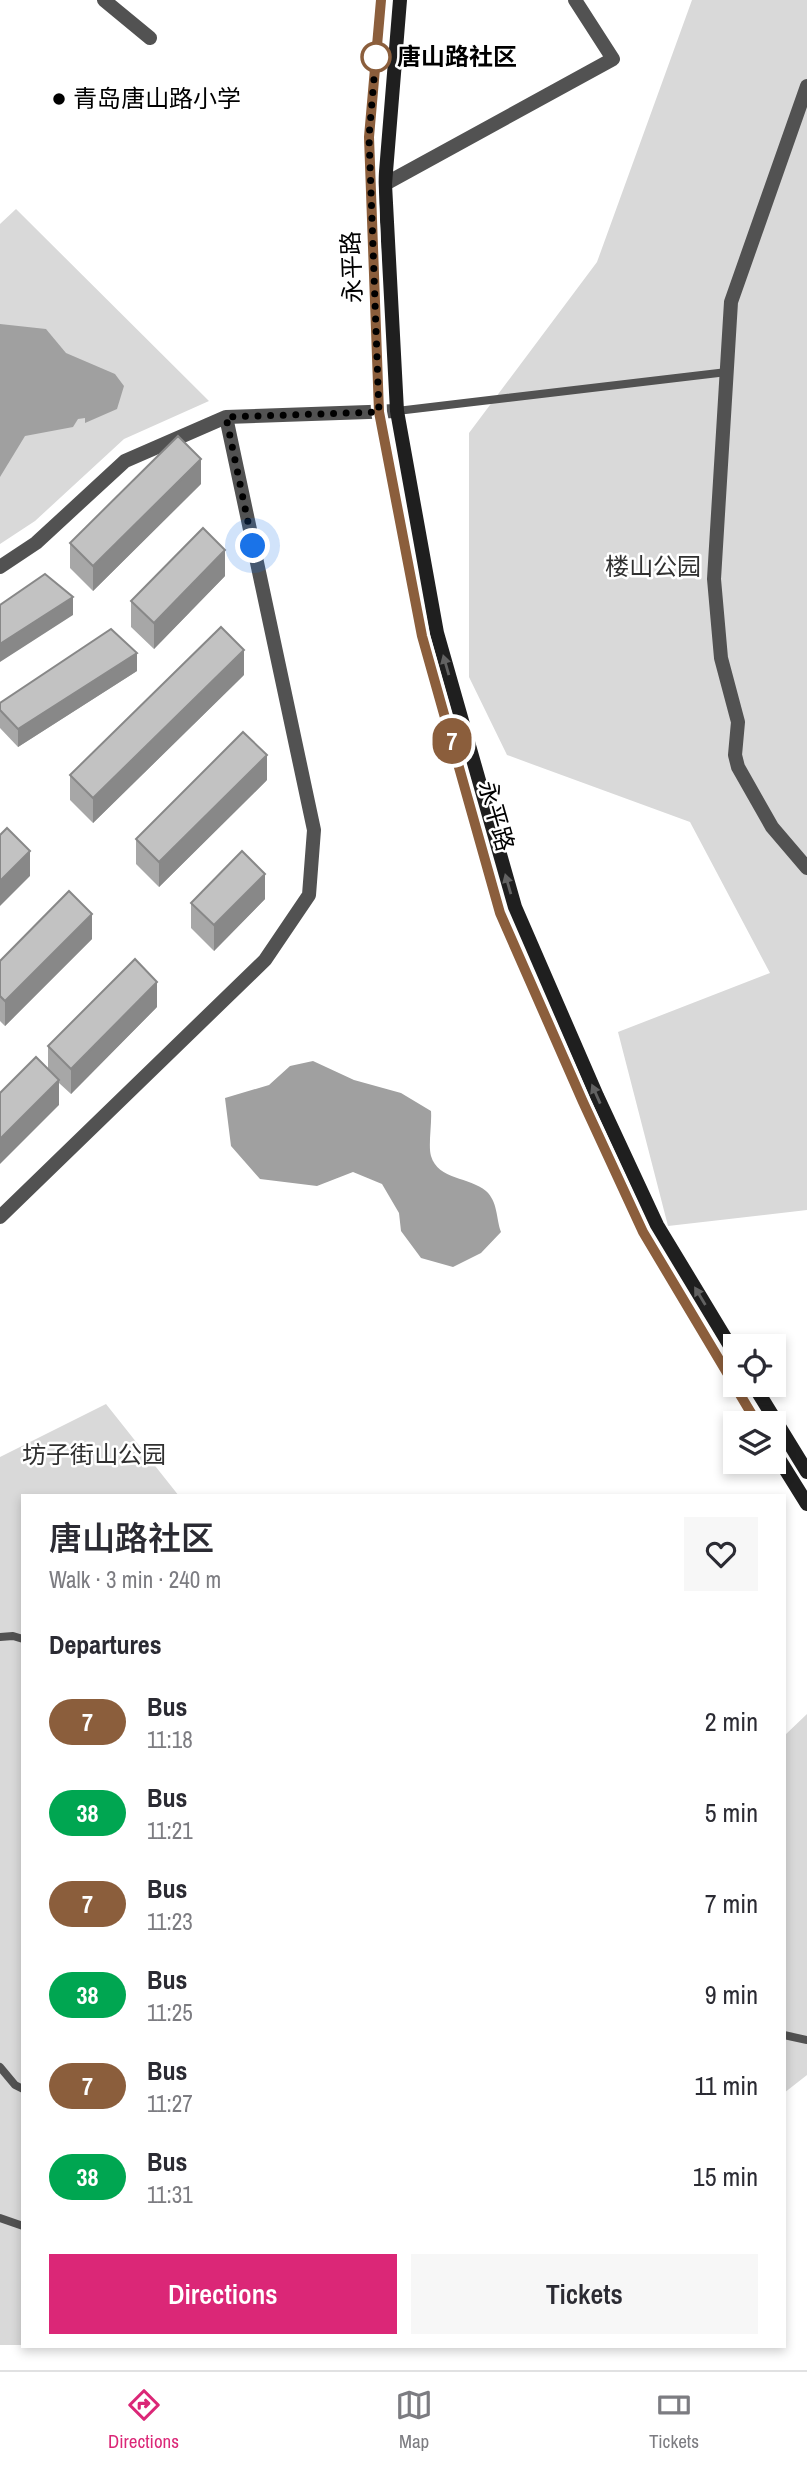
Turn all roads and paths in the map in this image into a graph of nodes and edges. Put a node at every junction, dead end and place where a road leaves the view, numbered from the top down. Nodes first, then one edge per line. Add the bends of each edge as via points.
1 (104, 0) edge
2 (381, 0) edge
3 (400, 0) edge
4 (575, 0) edge
5 (150, 38) dead end
6 (807, 86) edge
7 (385, 184) junction
8 (727, 372) junction
9 (397, 411) junction
10 (379, 412) junction
11 (226, 417) junction
12 (0, 567) edge
13 (807, 868) edge
14 (0, 1217) edge
15 (723, 1334) edge
16 (761, 1397) edge
17 (750, 1411) edge
18 (786, 1470) edge
19 (807, 1472) edge
20 (807, 1504) edge
21 (0, 1637) edge
22 (21, 1638) edge
23 (786, 2035) edge
24 (807, 2040) edge
25 (0, 2067) edge
26 (21, 2088) edge
27 (0, 2218) edge
28 (21, 2225) edge

1 - 5 street
2 - 10 main road, 永平路 via 369,137
3 - 7 main road, 永平路
4 - 7 street via 612,59
6 - 8 street via 731,302
7 - 9 main road, 永平路
8 - 9 lane
8 - 13 street via 714,579 721,658 737,722 735,755 772,827
9 - 10 street
15 -> 9 main road, 永平路 via 657,1225 515,907 437,633
10 - 11 street
10 - 17 main road, 永平路 via 422,636 500,913 643,1232
11 - 12 street via 125,461 36,542
11 - 14 street via 314,830 309,895 265,960
16 - 19 main road
18 - 20 main road
21 - 22 lane
23 - 24 lane
25 - 26 lane
27 - 28 lane

